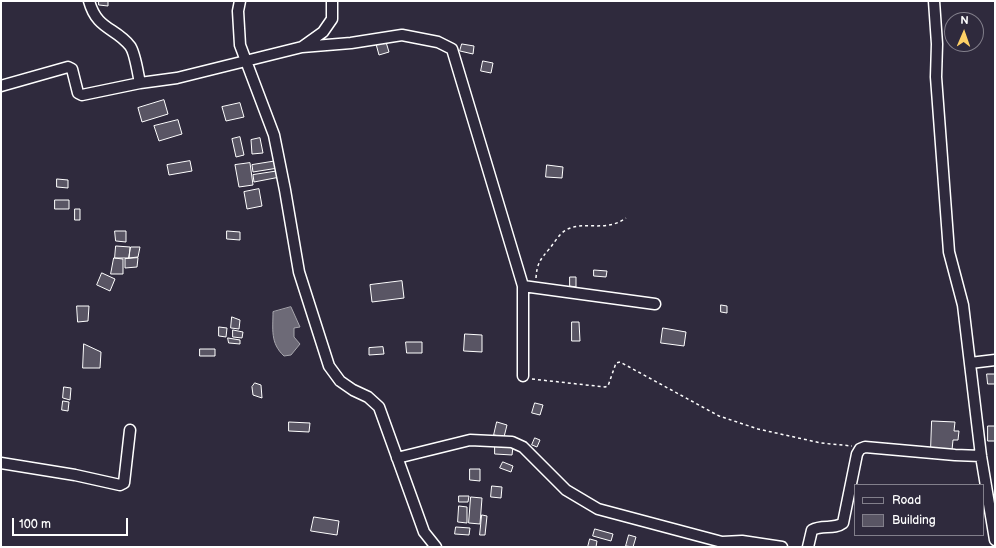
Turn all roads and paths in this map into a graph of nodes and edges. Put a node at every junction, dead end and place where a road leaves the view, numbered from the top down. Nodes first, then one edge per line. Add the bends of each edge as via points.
1 (89, 1) edge
2 (240, 1) edge
3 (332, 1) edge
4 (934, 1) edge
5 (302, 47) junction
6 (247, 61) junction
7 (140, 83) junction
8 (1, 86) edge
9 (626, 218) dead end
10 (523, 286) junction
11 (536, 288) junction
12 (655, 304) dead end
13 (995, 360) edge
14 (970, 362) junction
15 (523, 376) joint
16 (130, 430) dead end
17 (865, 446) junction
18 (981, 456) junction
19 (397, 458) junction
20 (1, 463) edge
21 (995, 540) edge
22 (436, 547) edge
23 (782, 547) edge
24 (808, 547) edge

1 - 7 street via 92,13 131,47
2 - 6 street via 240,45
3 - 5 street via 332,19 323,32
4 - 14 street via 936,76 949,252 963,305
5 - 6 street
5 - 10 street via 402,35 438,42 452,49
6 - 7 street via 177,78
6 - 19 street via 274,135 299,272 329,366 340,381 368,397 379,407
7 - 8 street via 82,95 78,93 72,69 68,67
9 - 11 path via 608,226 566,230 537,265
10 - 11 street
10 - 15 street
11 - 12 street
13 - 14 street
14 - 18 street
15 - 17 path via 605,387 608,386 616,363 620,362 719,416 758,429 821,443
16 - 20 street via 124,483 120,485
17 - 18 street
17 - 24 street via 857,454 843,523 837,526 819,526 812,530
18 - 21 street
19 - 22 street via 424,532
19 - 23 street via 470,440 512,442 523,447 566,490 598,509 722,542 742,541

